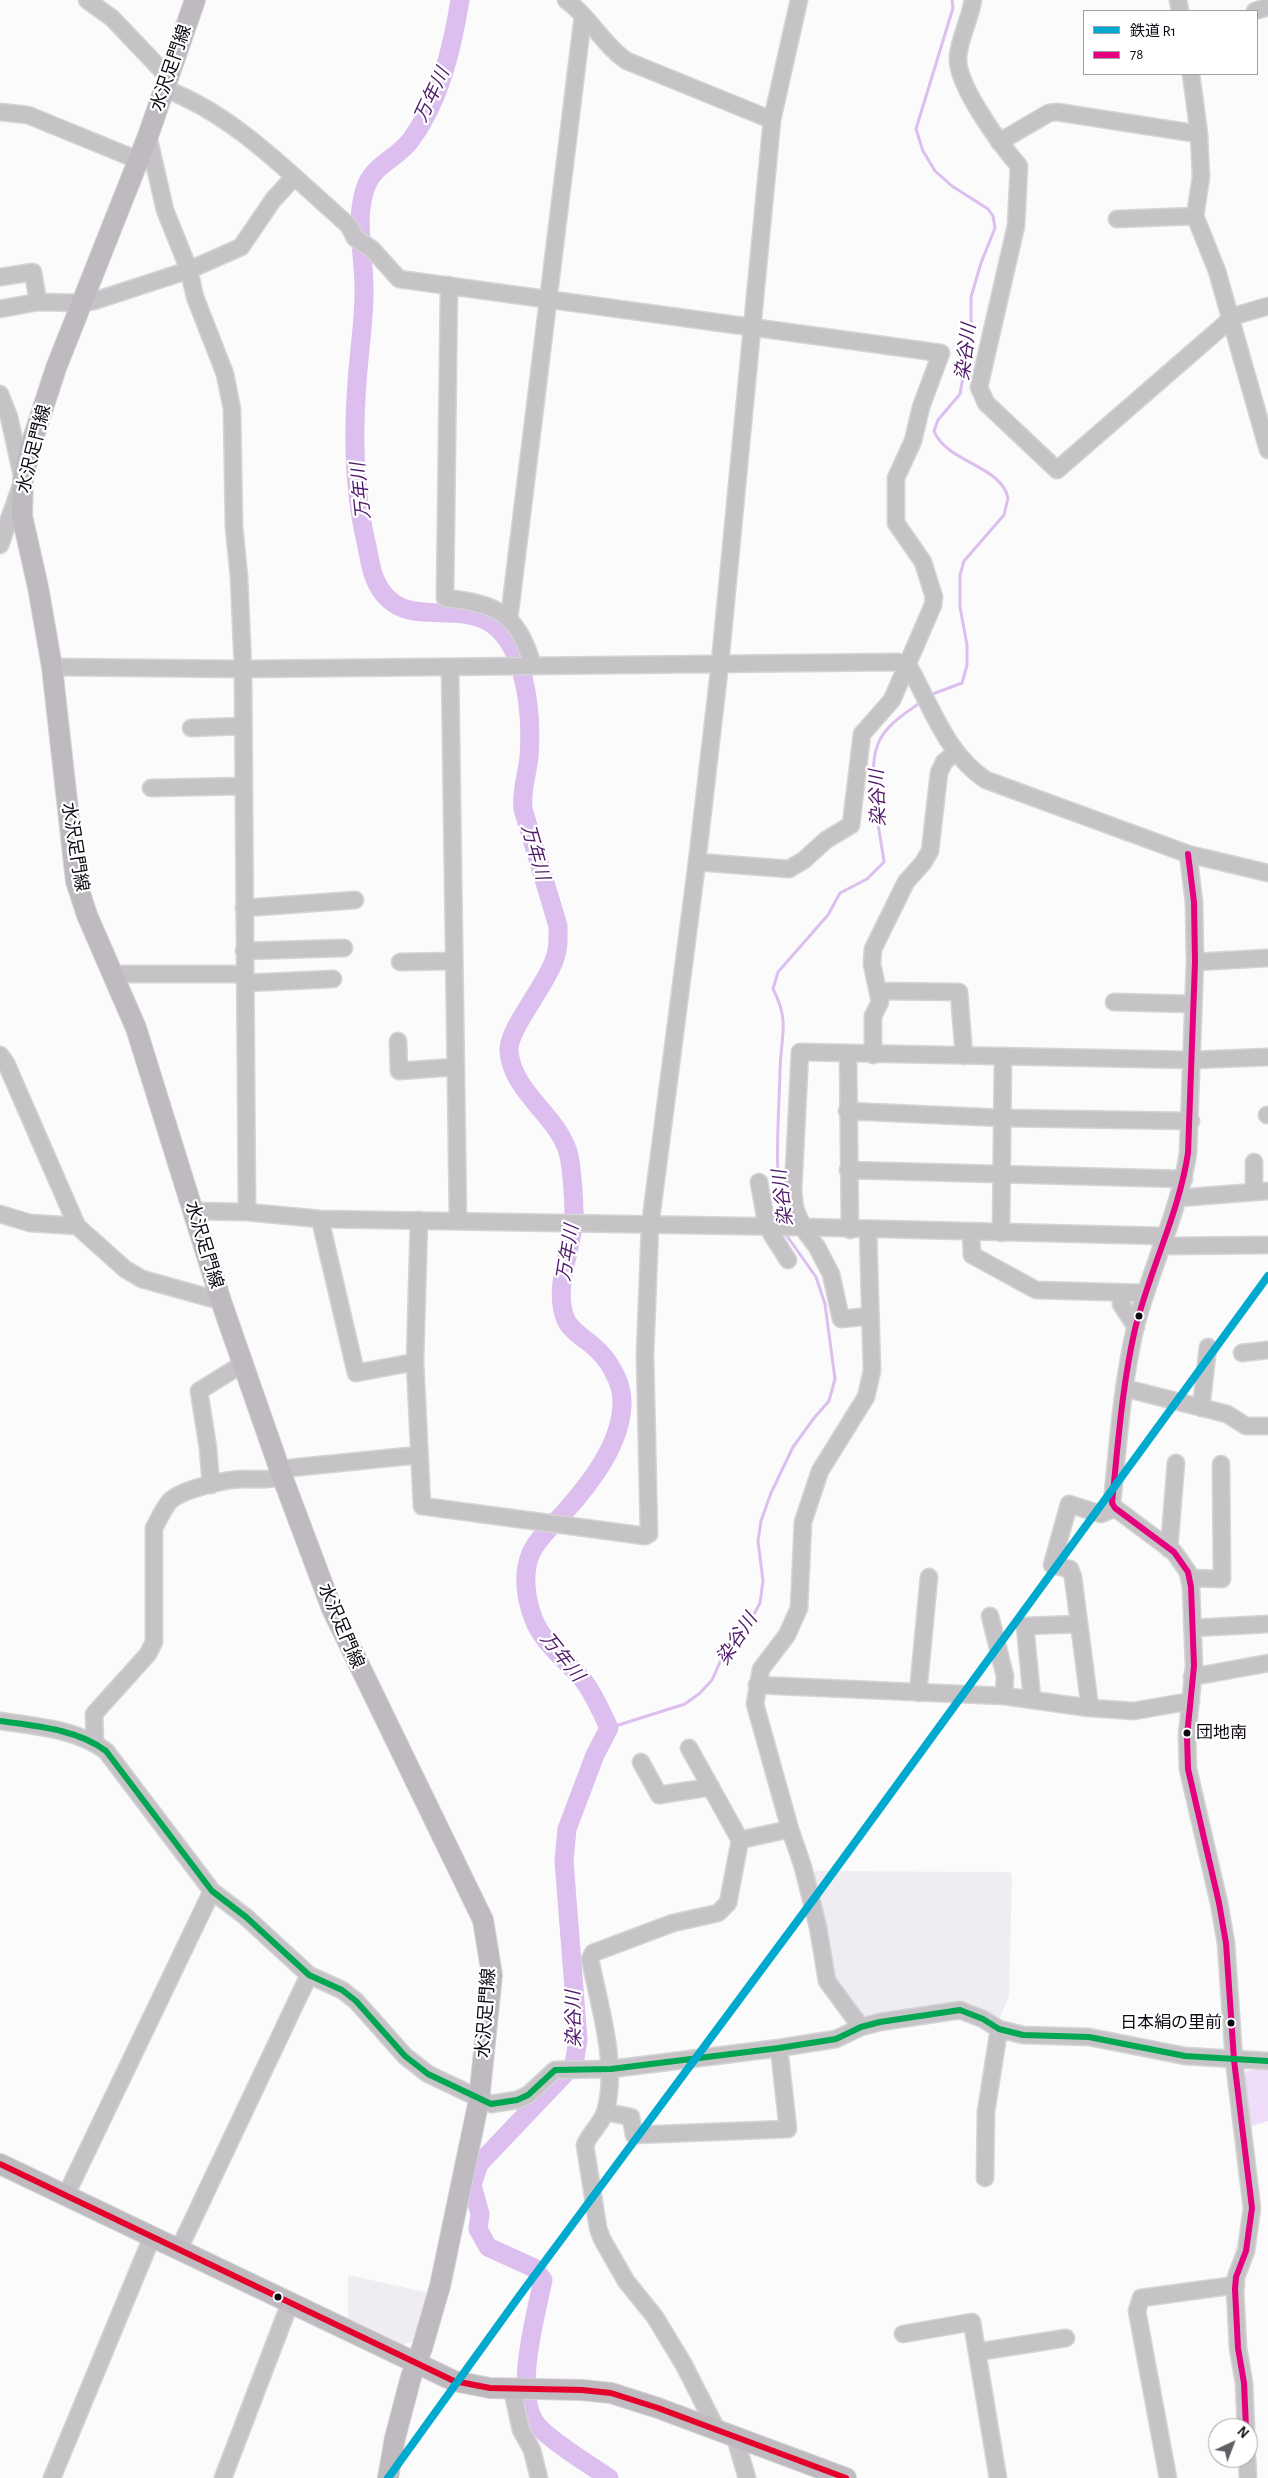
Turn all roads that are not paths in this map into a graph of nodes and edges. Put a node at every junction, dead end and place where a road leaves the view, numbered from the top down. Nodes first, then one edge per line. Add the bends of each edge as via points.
1 (87, 0) edge
2 (195, 0) edge
3 (566, 0) edge
4 (799, 0) edge
5 (973, 0) edge
6 (583, 16) junction
7 (1191, 75) edge
8 (167, 83) junction
9 (0, 112) edge
10 (772, 120) junction
11 (1199, 134) junction
12 (148, 136) junction
13 (999, 142) junction
14 (138, 160) junction
15 (294, 177) junction
16 (1195, 216) junction
17 (1118, 219) dead end
18 (190, 270) junction
19 (0, 277) edge
20 (449, 285) junction
21 (549, 298) junction
22 (38, 302) junction
23 (80, 303) junction
24 (1268, 306) edge
25 (0, 309) edge
26 (1231, 317) junction
27 (753, 328) junction
28 (0, 394) edge
29 (1268, 450) edge
30 (23, 480) junction
31 (0, 545) edge
32 (509, 619) junction
33 (720, 664) junction
34 (908, 665) junction
35 (52, 666) junction
36 (533, 666) junction
37 (450, 667) junction
38 (243, 669) junction
39 (242, 726) junction
40 (191, 728) dead end
41 (955, 753) junction
42 (243, 786) junction
43 (151, 788) dead end
44 (1188, 854) junction
45 (697, 862) junction
46 (1268, 873) edge
47 (355, 900) dead end
48 (244, 908) junction
49 (344, 948) dead end
50 (244, 951) junction
51 (1268, 958) edge
52 (453, 961) junction
53 (400, 962) dead end
54 (1195, 962) junction
55 (113, 974) junction
56 (245, 978) junction
57 (333, 979) dead end
58 (878, 991) junction
59 (1114, 1002) dead end
60 (1193, 1004) junction
61 (398, 1041) dead end
62 (848, 1054) junction
63 (0, 1055) edge
64 (873, 1055) junction
65 (964, 1056) junction
66 (1004, 1056) junction
67 (1268, 1057) edge
68 (1192, 1060) junction
69 (455, 1067) junction
70 (847, 1111) junction
71 (1004, 1118) junction
72 (1191, 1121) junction
73 (1254, 1162) dead end
74 (848, 1170) junction
75 (1001, 1174) junction
76 (1184, 1179) junction
77 (759, 1182) dead end
78 (1261, 1191) edge
79 (1178, 1198) junction
80 (193, 1211) junction
81 (247, 1212) junction
82 (0, 1214) edge
83 (320, 1219) junction
84 (419, 1220) junction
85 (458, 1220) junction
86 (77, 1226) junction
87 (650, 1226) junction
88 (785, 1227) junction
89 (868, 1229) junction
90 (850, 1230) junction
91 (971, 1232) junction
92 (1001, 1234) junction
93 (1163, 1241) junction
94 (1268, 1245) edge
95 (788, 1260) dead end
96 (1146, 1293) junction
97 (1123, 1294) junction
98 (221, 1302) junction
99 (870, 1316) junction
100 (1136, 1327) junction
101 (1208, 1347) dead end
102 (1268, 1350) edge
103 (1242, 1353) dead end
104 (415, 1362) junction
105 (244, 1363) junction
106 (1124, 1388) junction
107 (1201, 1408) junction
108 (1268, 1426) edge
109 (418, 1455) junction
110 (1176, 1463) dead end
111 (1221, 1464) dead end
112 (281, 1473) junction
113 (210, 1485) junction
114 (1115, 1508) junction
115 (1169, 1549) junction
116 (929, 1577) dead end
117 (1189, 1578) junction
118 (990, 1616) dead end
119 (1079, 1624) junction
120 (1268, 1624) edge
121 (1193, 1628) junction
122 (1268, 1663) edge
123 (1192, 1677) junction
124 (757, 1685) junction
125 (918, 1693) junction
126 (1004, 1696) junction
127 (1032, 1698) junction
128 (1191, 1701) junction
129 (1090, 1708) junction
130 (0, 1721) edge
131 (95, 1743) junction
132 (690, 1748) dead end
133 (641, 1762) dead end
134 (711, 1787) junction
135 (790, 1829) junction
136 (740, 1840) junction
137 (212, 1891) junction
138 (309, 1976) junction
139 (861, 2027) junction
140 (999, 2029) junction
141 (779, 2048) junction
142 (1234, 2060) junction
143 (1268, 2061) edge
144 (611, 2069) junction
145 (479, 2100) junction
146 (606, 2112) junction
147 (0, 2164) edge
148 (985, 2178) dead end
149 (66, 2195) junction
150 (152, 2237) junction
151 (179, 2250) junction
152 (1236, 2285) junction
153 (290, 2303) junction
154 (903, 2334) dead end
155 (1066, 2338) dead end
156 (977, 2352) junction
157 (416, 2363) junction
158 (515, 2389) junction
159 (1246, 2418) edge
160 (726, 2433) junction
161 (840, 2477) edge
162 (52, 2478) edge
163 (223, 2478) edge
164 (388, 2478) edge
165 (539, 2478) edge
166 (747, 2478) edge
167 (998, 2478) edge
168 (1168, 2478) edge

1 - 8 street via 112,18
2 - 8 main road, 水沢足門線
3 - 6 street
4 - 10 street
5 - 13 street via 958,63 961,78
6 - 10 street via 627,61
6 - 21 street
7 - 11 street
8 - 12 main road, 水沢足門線
8 - 15 street via 245,135
9 - 14 street via 28,115
10 - 27 street
11 - 13 street via 1057,112 1049,113
11 - 16 street via 1201,177
12 - 14 main road, 水沢足門線
12 - 18 street via 165,210
13 - 26 street via 1019,166 1020,190 1016,226 979,387 986,403 1057,470
14 - 23 main road, 水沢足門線
15 - 18 street via 273,200 241,246
15 - 20 street via 338,216 355,238 372,249 398,278
16 - 17 street
16 - 26 street
18 - 23 street
18 - 38 street via 195,297 225,374 232,408 234,527
19 - 22 street via 32,272
20 - 21 street
20 - 32 street via 445,598 484,604
21 - 27 street
21 - 32 street
22 - 23 street
22 - 25 street
23 - 30 main road, 水沢足門線 via 30,448
24 - 26 street
26 - 29 street
27 - 33 street
27 - 34 street via 941,353 920,407 913,441 896,478 896,523 923,562 934,597
28 - 30 street
30 - 31 street
30 - 35 main road, 水沢足門線 via 22,516
32 - 36 street via 519,630
33 - 34 street via 898,662
33 - 36 street
33 - 45 street
34 - 41 street
34 - 45 street via 892,700 862,734 853,821 847,829 826,840 789,869
35 - 38 street
35 - 55 main road, 水沢足門線 via 76,881
36 - 37 street
37 - 38 street
37 - 52 street
38 - 39 street
39 - 40 street
39 - 42 street
41 - 44 street via 986,780
41 - 58 street via 944,762 939,774 930,851 906,882 873,950 872,964
42 - 43 street
42 - 48 street
44 - 46 street
44 - 54 street via 1194,902
45 - 87 street
47 - 48 street
48 - 50 street
49 - 50 street
50 - 56 street
51 - 54 street
52 - 53 street
52 - 69 street
54 - 60 street
55 - 56 street
55 - 80 main road, 水沢足門線 via 136,1028
56 - 57 street
56 - 81 street
58 - 64 street via 880,1002 873,1016
58 - 65 street via 959,992
59 - 60 street
60 - 68 street
61 - 69 street via 400,1071
62 - 64 street
62 - 70 street
62 - 88 street via 800,1052 793,1192 795,1208
63 - 86 street
64 - 65 street
65 - 66 street
66 - 68 street
66 - 71 street
67 - 68 street
68 - 72 street
69 - 85 street
70 - 71 street
70 - 74 street
71 - 72 street
71 - 75 street
72 - 76 street
73 - 78 street
74 - 75 street
74 - 90 street
75 - 76 street
75 - 92 street
76 - 79 street
77 - 88 street
78 - 79 street
79 - 93 street
80 - 81 street
80 - 98 main road, 水沢足門線
81 - 83 street
82 - 86 street via 30,1223
83 - 84 street
83 - 104 street via 356,1373
84 - 85 street
84 - 104 street
85 - 87 street
86 - 98 street via 125,1269 142,1278
87 - 88 street
87 - 109 street via 646,1355 649,1534 422,1506
88 - 90 street
88 - 95 street
88 - 99 street via 825,1259 842,1319
89 - 90 street
89 - 91 street
89 - 99 street
91 - 92 street
91 - 97 street via 972,1255 1036,1290
92 - 93 street
93 - 94 street
93 - 96 street
96 - 97 street
96 - 100 street
97 - 100 street via 1121,1304
98 - 105 main road, 水沢足門線
99 - 124 street via 870,1386 820,1471 803,1522 799,1608 787,1635 761,1669
100 - 106 street
101 - 107 street
102 - 103 street
104 - 109 street
105 - 112 main road, 水沢足門線
105 - 113 street via 199,1391
106 - 107 street
106 - 114 street via 1112,1503
107 - 108 street via 1227,1414 1246,1426
109 - 112 street
110 - 115 street
111 - 117 street via 1222,1579
112 - 113 street via 266,1481 245,1479
112 - 145 main road, 水沢足門線 via 336,1617 483,1920 492,1975
113 - 131 street via 171,1500 154,1528 154,1642 148,1654 94,1714
114 - 115 street
114 - 119 street via 1101,1514 1069,1504 1052,1565 1072,1572
115 - 117 street via 1183,1562
116 - 125 street
117 - 121 street
118 - 126 street via 1005,1676
119 - 127 street via 1025,1626
119 - 129 street
120 - 121 street
121 - 123 street
122 - 123 street
123 - 128 street
124 - 125 street
124 - 135 street via 755,1704
125 - 126 street
126 - 127 street
127 - 129 street
128 - 129 street via 1134,1710
128 - 142 street via 1188,1769 1225,1935
130 - 131 street via 40,1726
131 - 137 street via 106,1752
132 - 134 street
133 - 134 street via 659,1795
134 - 136 street
135 - 136 street
135 - 139 street via 805,1872 826,1981
136 - 144 street via 731,1894 728,1903 718,1913 673,1922 593,1953 590,1959
137 - 138 street via 246,1917
137 - 149 street
138 - 145 street via 342,1990 356,2001 405,2056 428,2074
138 - 151 street
139 - 140 street via 960,2010
139 - 141 street via 836,2039
140 - 142 street via 1023,2035 1089,2037 1185,2056
140 - 148 street via 986,2112
141 - 144 street
141 - 146 street via 788,2129 634,2135 631,2117
142 - 143 street
142 - 152 street via 1252,2208 1246,2251
144 - 145 street via 555,2070 528,2095 517,2100 491,2104
144 - 146 street
145 - 157 main road, 水沢足門線 via 440,2286
146 - 160 street via 589,2135 586,2145 598,2228 626,2281 656,2317
147 - 149 main road
149 - 150 main road
150 - 151 main road
150 - 162 street
151 - 153 main road
152 - 159 street via 1238,2348
152 - 168 street via 1141,2298 1137,2310
153 - 157 main road
153 - 163 street
154 - 156 street via 972,2322
155 - 156 street
156 - 167 street
157 - 158 main road via 475,2387
157 - 164 main road, 水沢足門線 via 395,2438
158 - 160 main road via 611,2393
158 - 165 street via 521,2430 532,2450
160 - 161 main road
160 - 166 street

